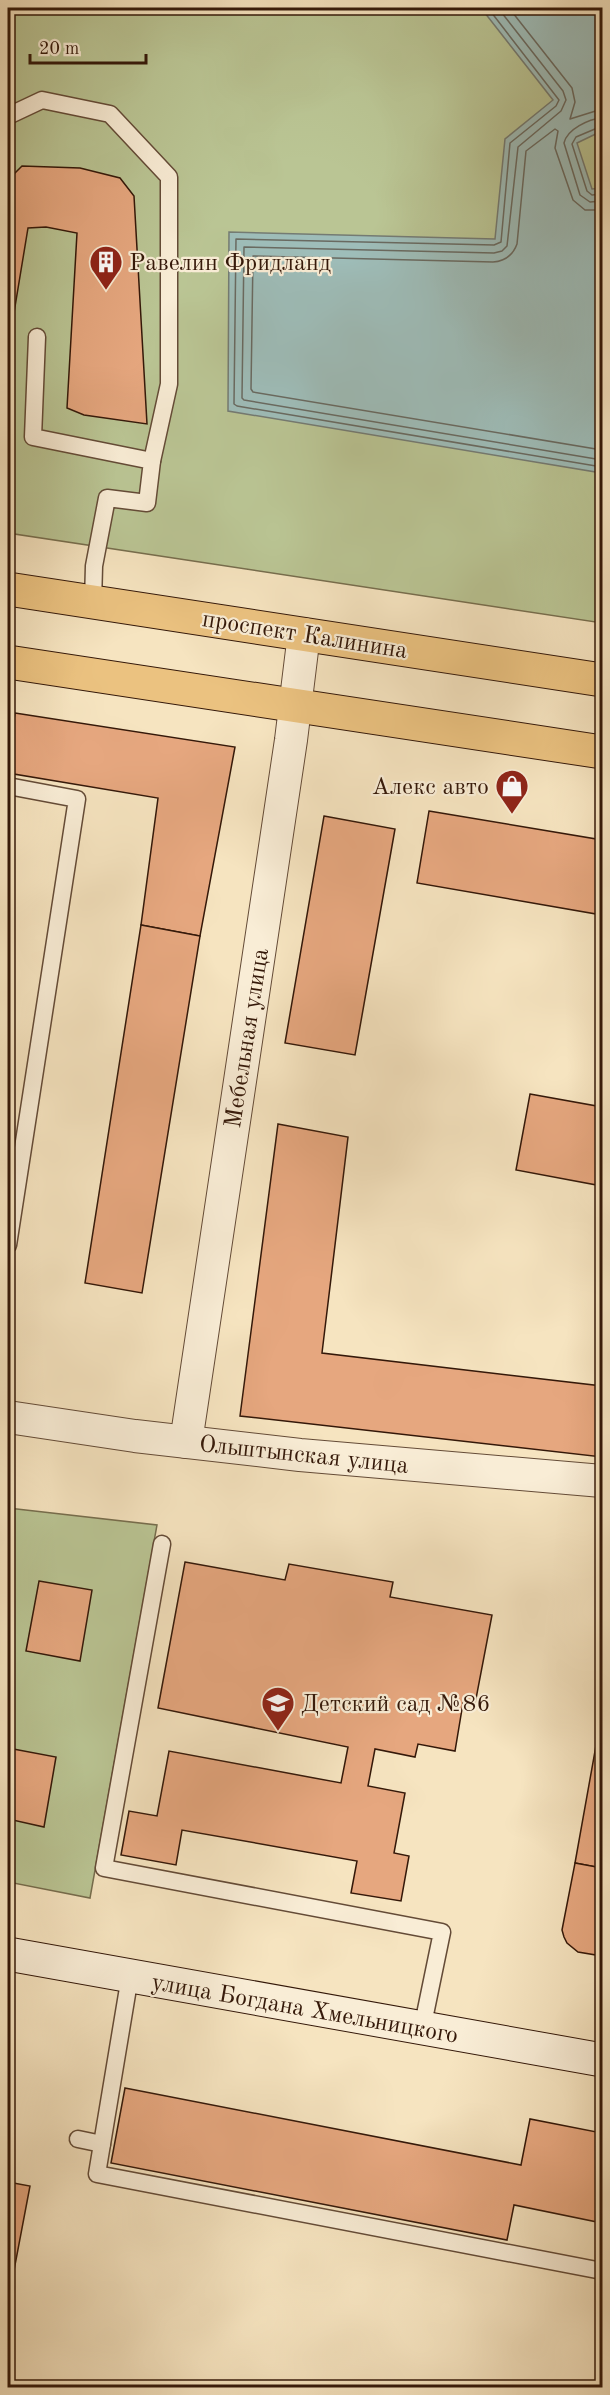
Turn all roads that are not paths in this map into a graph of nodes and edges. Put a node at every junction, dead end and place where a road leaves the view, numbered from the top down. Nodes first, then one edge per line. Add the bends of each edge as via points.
1 (8, 116) edge
2 (37, 338) dead end
3 (152, 461) junction
4 (8, 589) edge
5 (93, 602) junction
6 (304, 634) junction
7 (8, 662) edge
8 (603, 680) edge
9 (296, 706) junction
10 (603, 752) edge
11 (8, 786) edge
12 (8, 1245) edge
13 (8, 1417) edge
14 (186, 1442) junction
15 (603, 1481) edge
16 (162, 1544) dead end
17 (8, 1954) edge
18 (130, 1976) junction
19 (422, 2029) junction
20 (603, 2060) edge
21 (78, 2139) dead end
22 (102, 2144) junction
23 (603, 2271) edge

1 - 3 lane via 42,100 110,114 169,177 169,384
2 - 3 lane via 33,437
3 - 5 lane via 147,503 107,498 94,566
4 - 5 main road, проспект Калинина
5 - 6 main road, проспект Калинина
6 - 8 main road, проспект Калинина
6 - 9 street, Мебельная улица
7 - 9 main road
9 - 10 main road
9 - 14 street, Мебельная улица
11 - 12 lane via 77,799
13 - 14 street, Ольштынская улица
14 - 15 street, Ольштынская улица
16 - 19 lane via 104,1868 442,1932
17 - 18 street, улица Богдана Хмельницкого
18 - 19 street, улица Богдана Хмельницкого
18 - 22 lane
19 - 20 street, улица Богдана Хмельницкого
21 - 22 lane
22 - 23 lane via 97,2174

